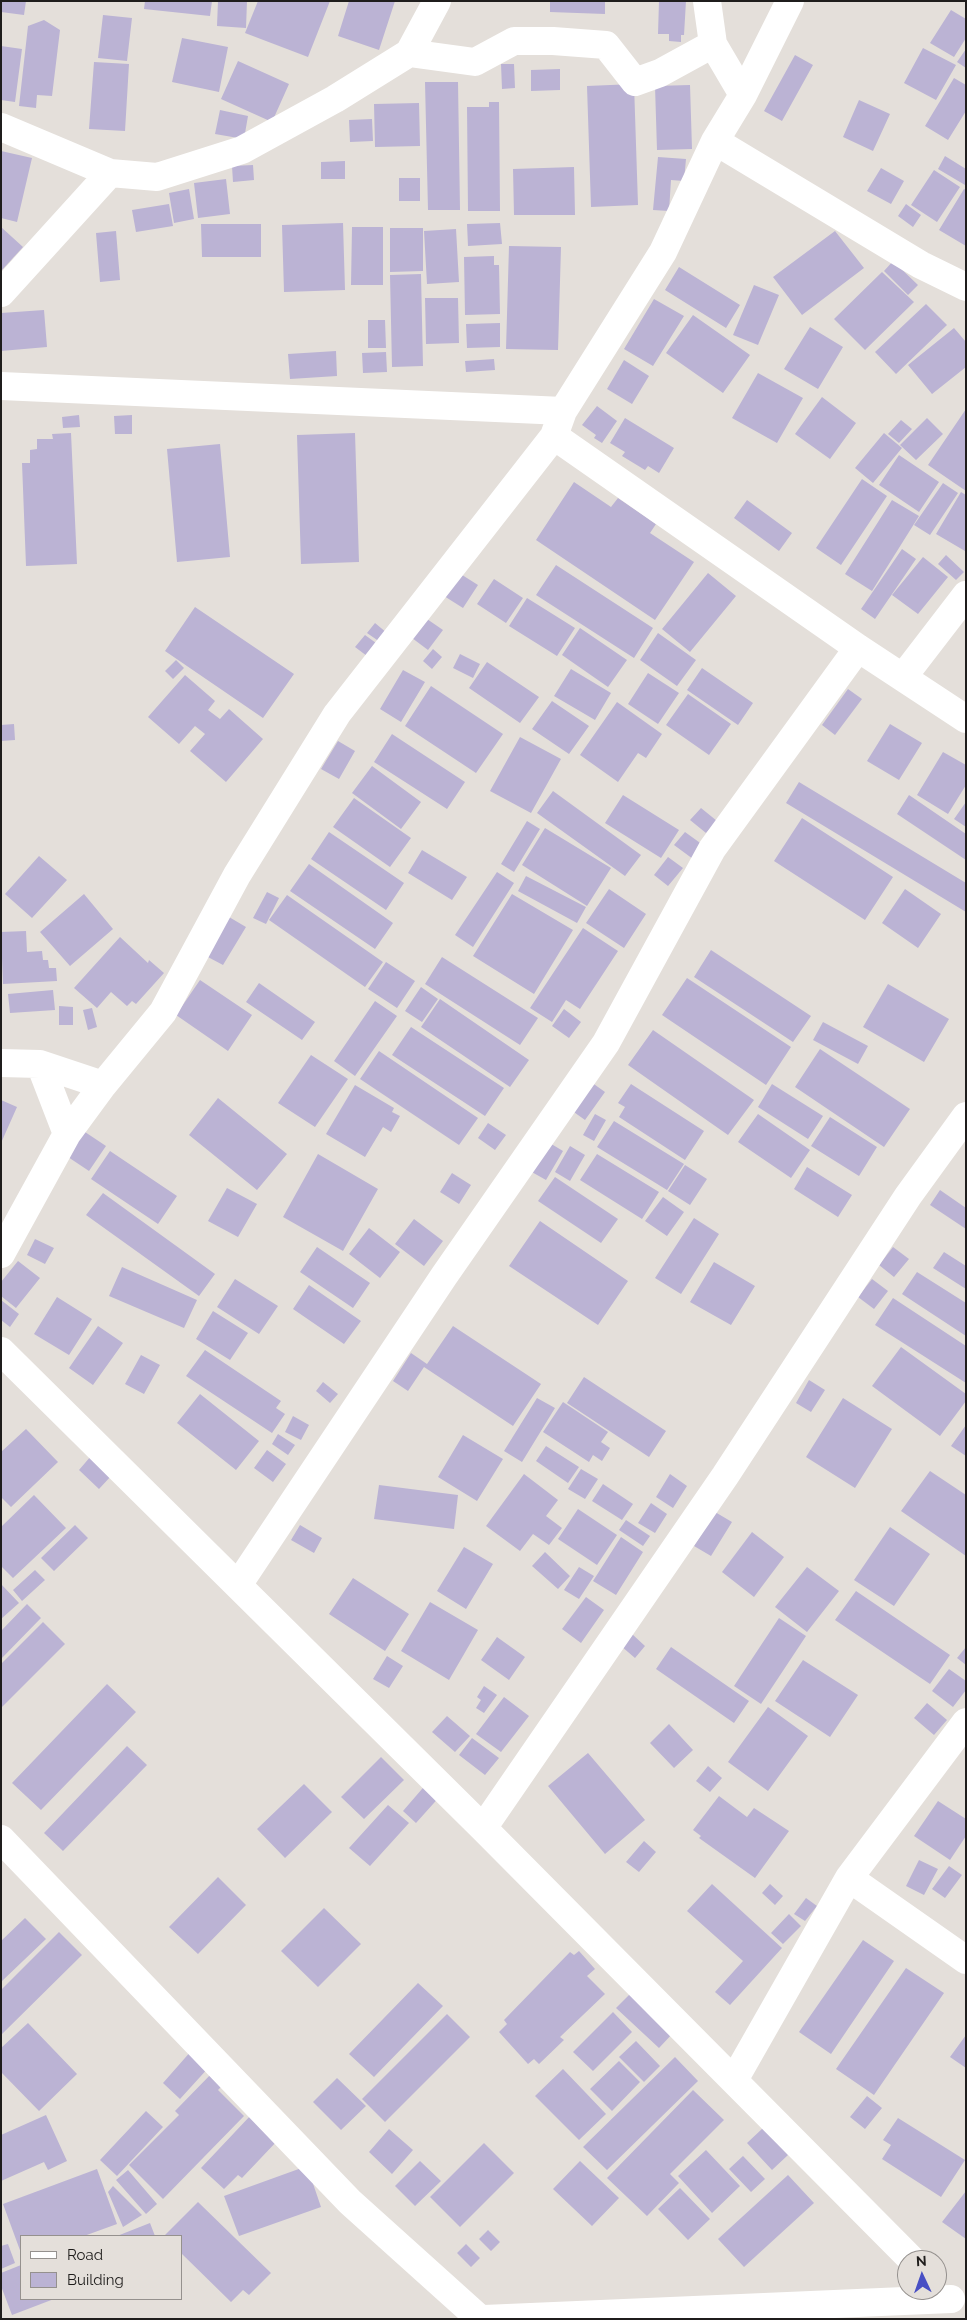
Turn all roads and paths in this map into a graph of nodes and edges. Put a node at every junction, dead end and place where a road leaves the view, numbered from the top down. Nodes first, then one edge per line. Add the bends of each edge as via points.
1 (437, 1) edge
2 (707, 1) edge
3 (790, 1) edge
4 (713, 44) junction
5 (409, 54) junction
6 (742, 95) junction
7 (1, 127) edge
8 (715, 141) junction
9 (110, 174) junction
10 (966, 287) edge
11 (1, 294) edge
12 (1, 386) edge
13 (558, 424) junction
14 (966, 595) edge
15 (858, 648) junction
16 (902, 677) junction
17 (966, 720) edge
18 (1, 1062) edge
19 (40, 1064) junction
20 (103, 1085) junction
21 (966, 1116) edge
22 (68, 1134) junction
23 (1, 1254) edge
24 (1, 1351) edge
25 (238, 1584) junction
26 (966, 1722) edge
27 (483, 1828) junction
28 (1, 1839) edge
29 (849, 1878) junction
30 (966, 1960) edge
31 (734, 2080) junction
32 (902, 2250) edge
33 (949, 2301) edge
34 (480, 2319) edge
35 (484, 2319) edge

1 - 5 street
2 - 4 street
3 - 6 street
4 - 5 street via 660,73 635,82 606,44 514,41 475,62
4 - 6 street
5 - 9 street via 335,100 242,150 157,177
6 - 8 street
7 - 9 street
8 - 10 street via 921,265
8 - 13 street via 663,252
9 - 11 street
12 - 13 street
13 - 15 street
13 - 20 street via 337,714 237,876 163,1012
14 - 16 street
15 - 16 street
15 - 25 street via 712,849 606,1043 444,1276
16 - 17 street
18 - 19 street
19 - 20 street
19 - 22 street
20 - 22 street
21 - 27 street via 908,1196 725,1476
22 - 23 street
24 - 25 street
25 - 27 street
26 - 29 street
27 - 31 street
28 - 34 street via 350,2202
29 - 30 street
29 - 31 street
31 - 32 street
33 - 35 street

